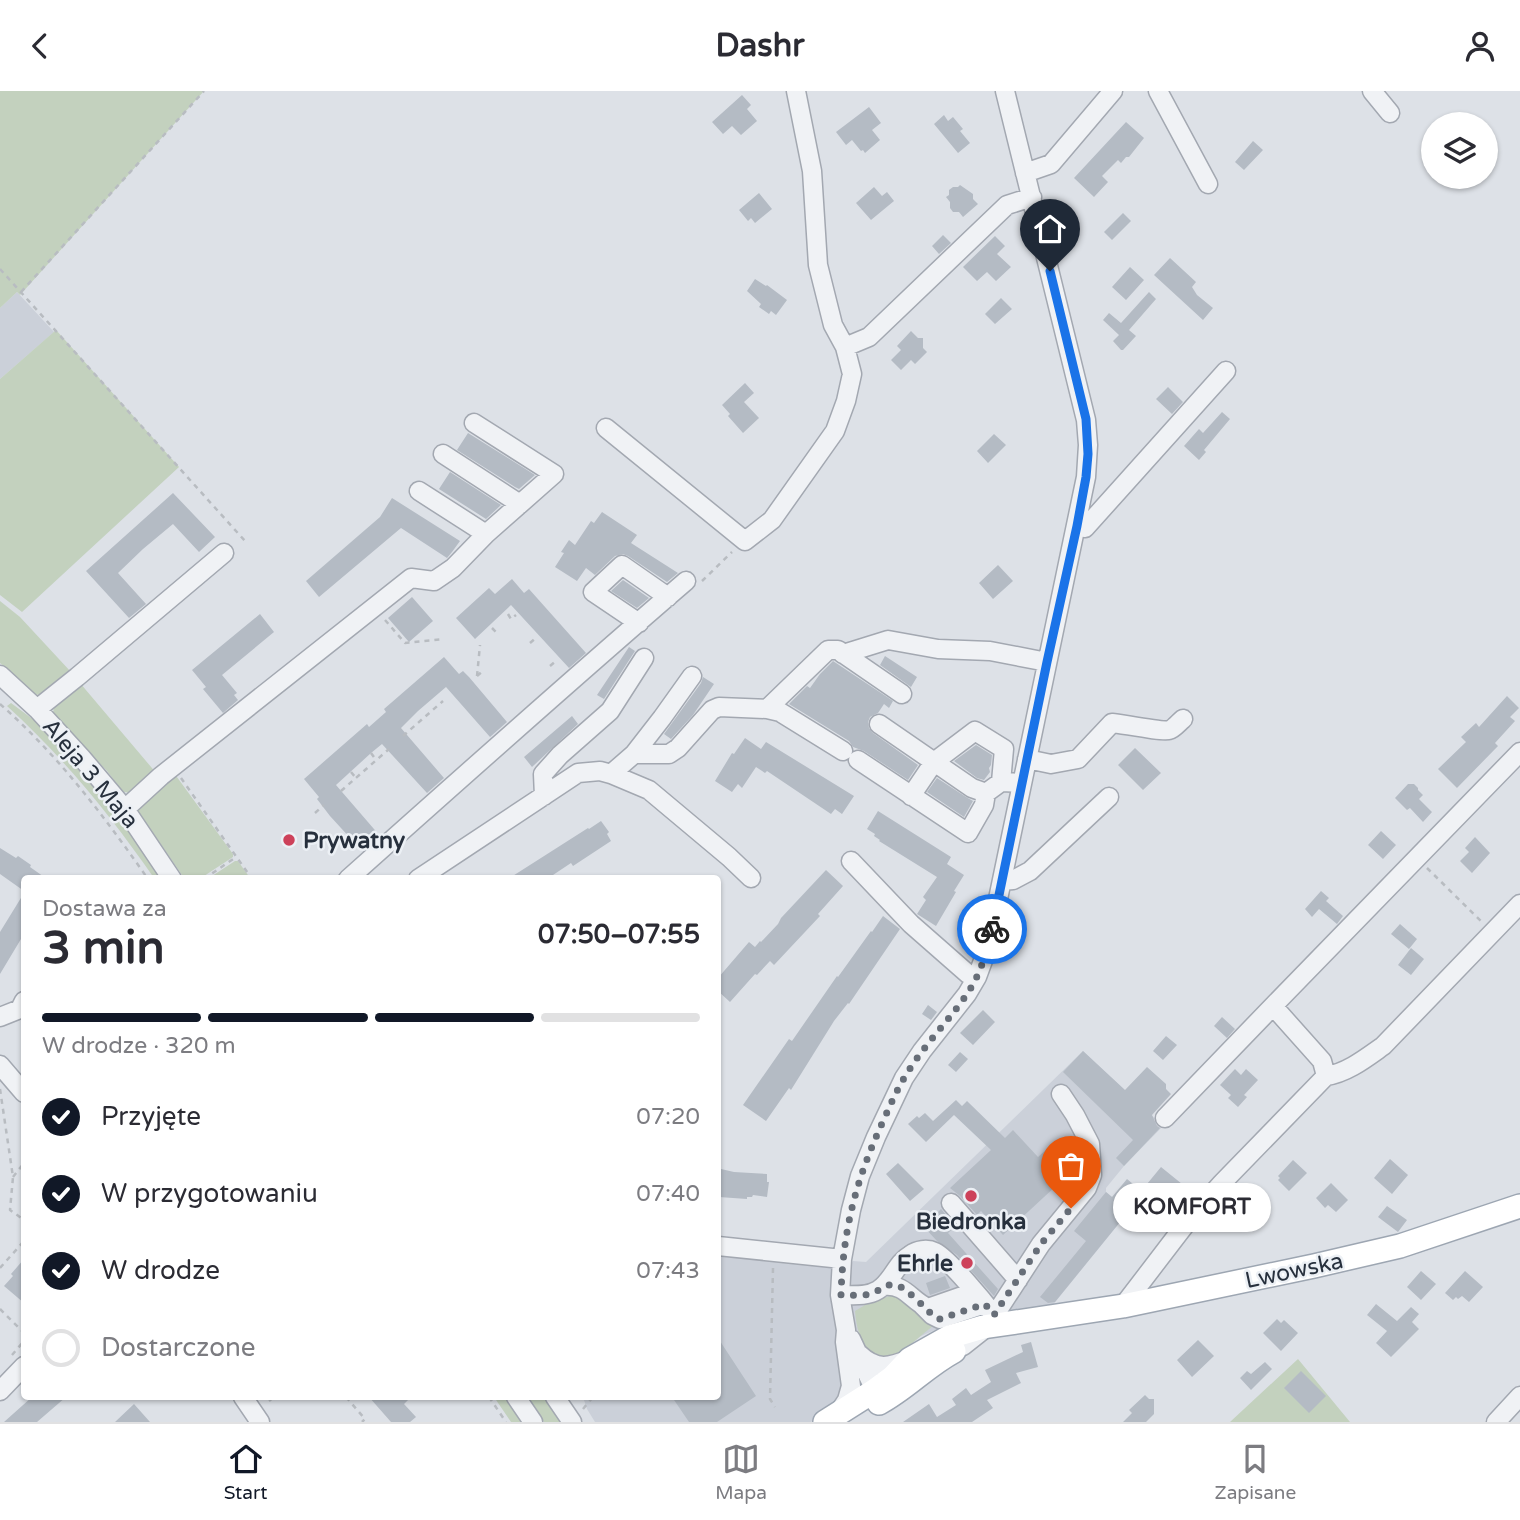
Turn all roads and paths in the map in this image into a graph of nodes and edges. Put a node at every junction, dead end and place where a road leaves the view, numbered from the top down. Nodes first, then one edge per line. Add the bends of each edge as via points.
1 (204, 91) edge
2 (796, 91) edge
3 (1005, 91) edge
4 (1113, 91) edge
5 (1158, 91) edge
6 (1372, 91) edge
7 (1390, 113) dead end
8 (1026, 173) junction
9 (1208, 184) dead end
10 (1032, 197) junction
11 (0, 269) edge
12 (21, 292) junction
13 (845, 347) junction
14 (1226, 371) dead end
15 (474, 423) dead end
16 (606, 428) dead end
17 (443, 454) dead end
18 (419, 491) dead end
19 (520, 504) junction
20 (1077, 526) junction
21 (486, 534) junction
22 (245, 541) dead end
23 (225, 553) dead end
24 (686, 581) dead end
25 (668, 597) junction
26 (374, 607) junction
27 (508, 614) dead end
28 (516, 615) dead end
29 (639, 623) junction
30 (492, 628) dead end
31 (496, 632) dead end
32 (537, 637) dead end
33 (444, 639) dead end
34 (530, 643) dead end
35 (480, 645) dead end
36 (844, 655) junction
37 (644, 658) dead end
38 (556, 661) dead end
39 (1047, 662) junction
40 (550, 666) dead end
41 (484, 670) dead end
42 (0, 675) edge
43 (692, 676) dead end
44 (902, 694) dead end
45 (443, 701) dead end
46 (0, 704) edge
47 (37, 709) junction
48 (767, 709) junction
49 (1183, 719) dead end
50 (880, 724) dead end
51 (403, 736) dead end
52 (389, 749) dead end
53 (1520, 752) edge
54 (371, 753) dead end
55 (634, 754) junction
56 (1027, 759) junction
57 (376, 760) junction
58 (934, 762) junction
59 (172, 767) junction
60 (351, 772) dead end
61 (611, 774) junction
62 (356, 778) junction
63 (1022, 783) junction
64 (993, 788) junction
65 (341, 791) dead end
66 (544, 796) junction
67 (911, 796) junction
68 (1110, 797) dead end
69 (324, 805) dead end
70 (125, 809) junction
71 (315, 813) dead end
72 (237, 857) junction
73 (1418, 858) junction
74 (851, 861) dead end
75 (145, 875) edge
76 (169, 875) edge
77 (210, 875) edge
78 (249, 875) edge
79 (352, 875) edge
80 (424, 875) edge
81 (751, 878) dead end
82 (1002, 881) junction
83 (1520, 904) edge
84 (1492, 932) junction
85 (977, 977) junction
86 (1273, 1006) junction
87 (21, 1007) edge
88 (0, 1017) edge
89 (0, 1065) edge
90 (1326, 1076) junction
91 (0, 1089) edge
92 (21, 1090) edge
93 (1061, 1094) dead end
94 (1165, 1118) dead end
95 (21, 1167) edge
96 (13, 1177) junction
97 (951, 1203) dead end
98 (1520, 1206) edge
99 (21, 1218) edge
100 (21, 1244) edge
101 (721, 1246) edge
102 (775, 1252) junction
103 (842, 1259) junction
104 (0, 1268) edge
105 (1018, 1280) junction
106 (884, 1286) junction
107 (841, 1295) junction
108 (1123, 1306) junction
109 (0, 1309) edge
110 (991, 1312) junction
111 (1063, 1316) junction
112 (21, 1330) edge
113 (846, 1330) junction
114 (962, 1346) junction
115 (855, 1349) junction
116 (910, 1359) junction
117 (21, 1369) edge
118 (850, 1371) junction
119 (0, 1391) edge
120 (1520, 1396) edge
121 (245, 1400) edge
122 (349, 1400) edge
123 (491, 1400) edge
124 (518, 1400) edge
125 (559, 1400) edge
126 (589, 1400) edge
127 (775, 1407) dead end
128 (857, 1409) edge
129 (578, 1416) edge
130 (260, 1422) edge
131 (362, 1422) edge
132 (506, 1422) edge
133 (533, 1422) edge
134 (1496, 1422) edge

1 - 12 path
2 - 13 street via 812,171 818,265 833,325
3 - 8 street
4 - 8 street via 1051,164
5 - 9 street
6 - 7 street
8 - 10 street
10 - 13 street via 1007,205 869,337
10 - 20 street via 1086,419 1088,454
11 - 12 path
12 - 22 path
13 - 16 street via 852,374 835,431 772,520 745,541
14 - 20 street via 1085,528
15 - 19 street via 554,474
17 - 19 street
18 - 21 street
19 - 21 street
20 - 39 street
21 - 26 street via 434,581 411,578
23 - 47 street
24 - 25 street
25 - 29 street
25 - 29 street via 622,565 593,592
26 - 33 path via 405,643
26 - 59 street
27 - 28 path via 511,619
29 - 79 street
30 - 31 path
32 - 34 path
35 - 41 path via 477,676
36 - 39 street via 888,640 938,649 990,650
36 - 44 street
36 - 48 street via 828,650
37 - 66 street via 610,711 543,774
38 - 40 path
39 - 56 street
42 - 47 street, Aleja 3 Maja
43 - 55 street
45 - 51 path
46 - 75 path via 74,781
47 - 70 street, Aleja 3 Maja
48 - 55 street via 719,706 669,754
48 - 67 street via 780,712
49 - 56 street via 1170,730 1112,723 1078,759 1051,764
50 - 58 street
52 - 57 path
53 - 73 street
54 - 57 path
55 - 61 street
56 - 63 street
57 - 62 path
58 - 64 street via 972,788
58 - 64 street via 975,731 1004,749
58 - 67 street
59 - 70 street
59 - 72 path
60 - 62 path
61 - 66 street via 578,773
61 - 81 street via 649,790
62 - 65 path
63 - 64 street
63 - 82 street
64 - 67 street via 968,833
66 - 80 street
68 - 82 street via 1030,871
69 - 71 path
70 - 76 street, Aleja 3 Maja
72 - 77 path
72 - 78 path
73 - 84 path
73 - 86 street
74 - 85 street via 911,924
82 - 85 street
83 - 84 street
84 - 90 street via 1383,1046 1336,1075
85 - 103 street via 895,1095 860,1176
86 - 90 street via 1322,1061
86 - 94 street
87 - 88 street
89 - 92 street
90 - 108 street via 1222,1182
91 - 96 path
93 - 105 street via 1090,1144 1092,1175 1084,1193
95 - 96 path
96 - 99 path via 10,1210
97 - 105 street
98 - 108 main road, Lwowska via 1400,1246
100 - 104 path
101 - 102 street
102 - 103 street
102 - 127 path via 770,1399
103 - 107 street
105 - 110 street
106 - 107 street via 866,1294
106 - 110 street via 896,1285 940,1319
106 - 110 street via 907,1256 916,1251 936,1252
107 - 113 street
108 - 111 main road, Lwowska
109 - 112 path
110 - 111 main road, Lwowska
110 - 114 street, Lwowska
110 - 116 main road, Lwowska
111 - 114 main road, Lwowska
113 - 115 street
113 - 118 street
114 - 128 main road, Lwowska via 892,1396
115 - 116 street, Lwowska via 877,1366
115 - 128 street
116 - 128 main road, Lwowska
117 - 119 street
118 - 128 street
118 - 128 street via 850,1394
120 - 134 street
121 - 130 street
122 - 131 path via 365,1419
123 - 132 path
124 - 133 street
125 - 129 street
126 - 129 path

